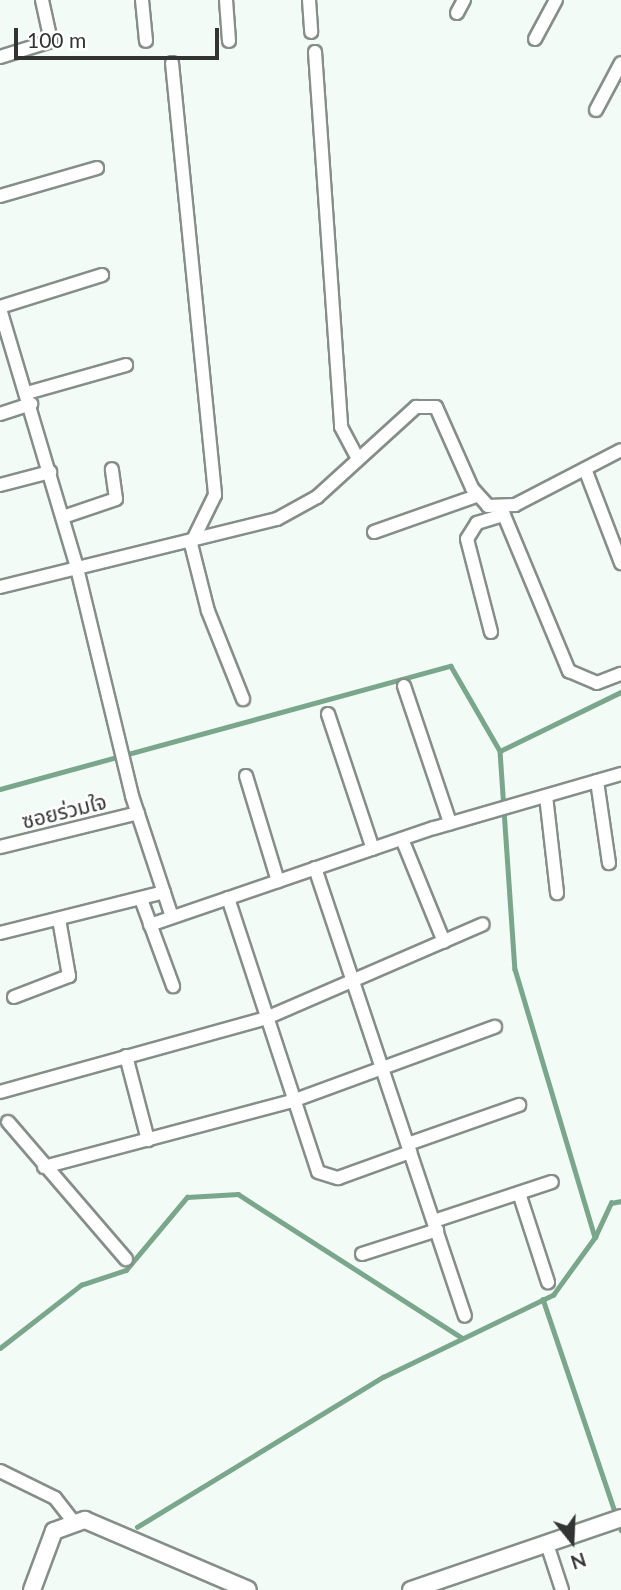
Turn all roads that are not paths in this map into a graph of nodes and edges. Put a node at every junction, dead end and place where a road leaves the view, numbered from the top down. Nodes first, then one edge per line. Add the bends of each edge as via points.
1 (42, 0) edge
2 (142, 0) edge
3 (226, 0) edge
4 (309, 0) edge
5 (464, 0) edge
6 (556, 0) edge
7 (457, 13) dead end
8 (311, 33) dead end
9 (535, 40) dead end
10 (146, 41) dead end
11 (229, 41) dead end
12 (315, 52) dead end
13 (0, 57) edge
14 (172, 63) dead end
15 (621, 63) edge
16 (596, 110) dead end
17 (97, 168) dead end
18 (0, 196) edge
19 (102, 275) dead end
20 (0, 308) edge
21 (126, 365) dead end
22 (29, 399) junction
23 (0, 414) edge
24 (621, 450) edge
25 (357, 457) junction
26 (112, 468) dead end
27 (585, 469) junction
28 (50, 472) junction
29 (0, 485) edge
30 (476, 496) junction
31 (503, 512) junction
32 (63, 517) junction
33 (374, 532) dead end
34 (191, 544) junction
35 (621, 563) edge
36 (76, 564) junction
37 (0, 587) edge
38 (491, 632) dead end
39 (621, 674) edge
40 (404, 686) dead end
41 (243, 699) dead end
42 (328, 714) dead end
43 (621, 774) edge
44 (246, 776) dead end
45 (597, 781) junction
46 (546, 796) junction
47 (138, 813) junction
48 (450, 823) junction
49 (402, 839) junction
50 (0, 847) edge
51 (373, 849) junction
52 (609, 863) dead end
53 (315, 868) junction
54 (278, 881) junction
55 (164, 892) junction
56 (557, 892) dead end
57 (228, 898) junction
58 (141, 899) junction
59 (172, 917) junction
60 (59, 919) junction
61 (483, 924) dead end
62 (150, 925) junction
63 (0, 933) edge
64 (444, 942) junction
65 (354, 982) junction
66 (173, 986) dead end
67 (14, 997) dead end
68 (266, 1018) junction
69 (495, 1027) dead end
70 (126, 1056) junction
71 (383, 1068) junction
72 (0, 1092) edge
73 (295, 1100) junction
74 (519, 1105) dead end
75 (8, 1122) dead end
76 (148, 1140) junction
77 (409, 1148) junction
78 (44, 1167) junction
79 (552, 1182) dead end
80 (519, 1193) junction
81 (435, 1225) junction
82 (362, 1254) dead end
83 (126, 1259) dead end
84 (548, 1282) dead end
85 (465, 1316) dead end
86 (0, 1471) edge
87 (621, 1518) edge
88 (73, 1521) junction
89 (547, 1544) junction
90 (33, 1590) edge
91 (248, 1590) edge
92 (411, 1590) edge
93 (562, 1590) edge

1 - 13 street via 49,44
2 - 10 street
3 - 11 street
4 - 8 street
5 - 7 street
6 - 9 street
12 - 25 street via 341,427
14 - 34 street via 215,495
15 - 16 street
17 - 18 street
19 - 20 street
20 - 22 street
21 - 22 street
22 - 23 street
22 - 28 street
24 - 27 street
25 - 30 street via 408,411 436,407
25 - 34 street via 317,496 267,522
26 - 32 street via 116,499
27 - 31 street
27 - 35 street
28 - 29 street
28 - 32 street
30 - 31 street
30 - 33 street
31 - 38 street via 477,523 467,540
31 - 39 street via 569,671 597,683
32 - 36 street
34 - 36 street
34 - 41 street via 208,611
36 - 37 street
36 - 47 street
40 - 48 street
42 - 51 street
43 - 45 street
44 - 54 street
45 - 46 street
45 - 52 street
46 - 48 street
46 - 56 street
47 - 50 street, ซอยร่วมใจ
47 - 55 street
48 - 49 street
49 - 51 street
49 - 64 street
51 - 53 street
53 - 54 street
53 - 65 street
54 - 57 street
55 - 58 street
55 - 59 street
57 - 59 street
57 - 68 street
58 - 60 street
58 - 62 street
59 - 62 street
60 - 63 street
60 - 67 street via 69,976
61 - 64 street
62 - 66 street
64 - 65 street
65 - 68 street
65 - 71 street
68 - 70 street
68 - 73 street
69 - 71 street
70 - 72 street
70 - 76 street
71 - 73 street
71 - 77 street
73 - 76 street
73 - 77 street via 321,1175 338,1178
74 - 77 street
75 - 78 street
76 - 78 street
77 - 81 street
78 - 83 street
79 - 80 street
80 - 81 street
80 - 84 street
81 - 82 street
81 - 85 street
86 - 88 street via 55,1498
87 - 89 street
88 - 90 street via 54,1531
88 - 91 street via 103,1525
89 - 92 street
89 - 93 street

